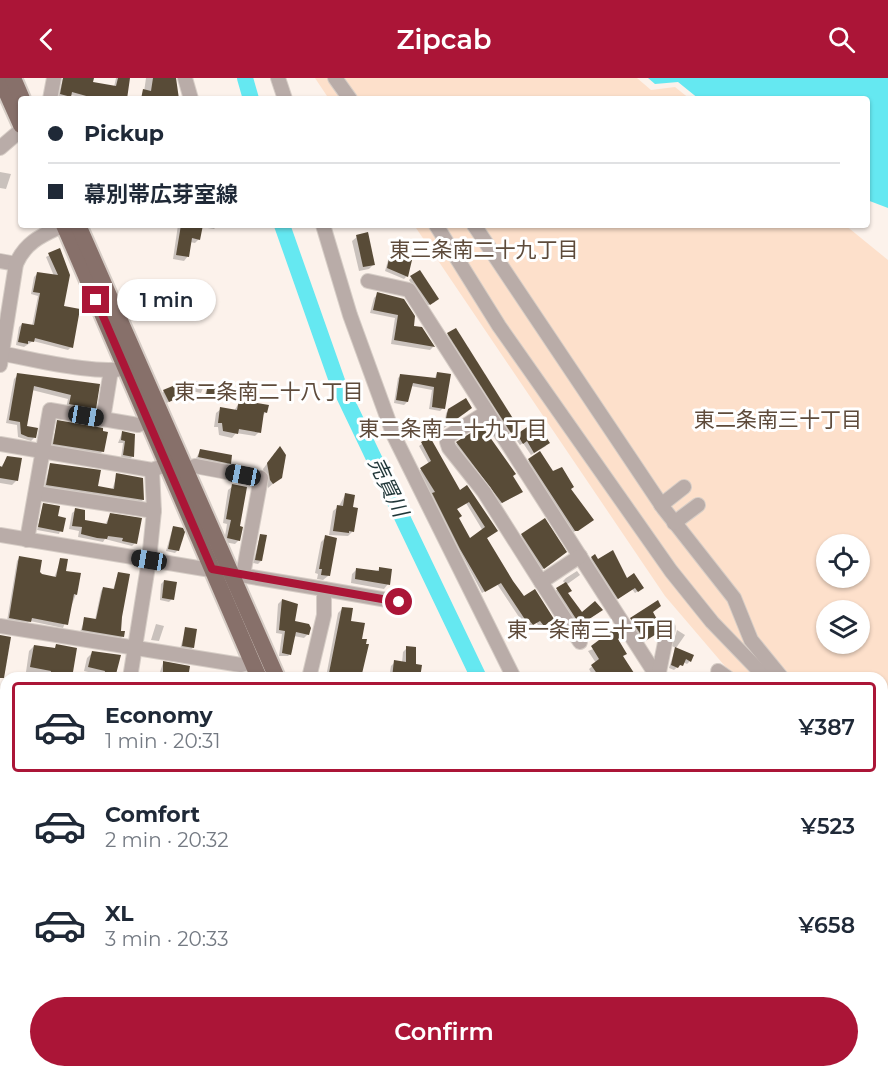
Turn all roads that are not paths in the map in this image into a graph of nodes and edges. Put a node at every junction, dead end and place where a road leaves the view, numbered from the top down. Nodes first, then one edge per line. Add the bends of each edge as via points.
1 (0, 78) edge
2 (13, 78) edge
3 (54, 78) edge
4 (185, 78) edge
5 (278, 78) edge
6 (335, 78) edge
7 (21, 96) edge
8 (51, 96) edge
9 (190, 96) edge
10 (284, 96) edge
11 (348, 96) edge
12 (18, 121) edge
13 (18, 131) edge
14 (0, 148) edge
15 (58, 228) edge
16 (65, 228) edge
17 (79, 228) edge
18 (324, 228) edge
19 (438, 228) edge
20 (476, 228) edge
21 (0, 261) edge
22 (16, 264) junction
23 (368, 281) dead end
24 (1, 357) edge
25 (125, 368) junction
26 (487, 412) junction
27 (103, 419) junction
28 (148, 421) junction
29 (0, 444) edge
30 (43, 450) junction
31 (160, 467) junction
32 (185, 471) junction
33 (243, 475) dead end
34 (261, 478) dead end
35 (684, 487) dead end
36 (36, 493) junction
37 (661, 505) junction
38 (698, 505) dead end
39 (154, 512) junction
40 (674, 523) junction
41 (0, 535) edge
42 (27, 540) junction
43 (580, 556) junction
44 (149, 560) junction
45 (212, 569) junction
46 (236, 574) junction
47 (541, 582) junction
48 (324, 589) junction
49 (399, 602) dead end
50 (0, 626) edge
51 (668, 628) dead end
52 (580, 642) dead end
53 (134, 648) junction
54 (252, 662) junction
55 (131, 672) edge
56 (256, 672) edge
57 (274, 672) edge
58 (311, 672) edge
59 (511, 672) edge
60 (654, 672) edge
61 (659, 672) edge
62 (760, 672) edge
63 (777, 672) edge

1 - 12 main road
2 - 7 main road
3 - 8 street
4 - 9 street
5 - 10 street
6 - 11 street
13 - 14 street
15 - 22 street via 30,241
16 - 25 main road
17 - 25 main road
18 - 59 street via 350,315 394,436
19 - 62 street via 499,326 670,571
20 - 37 street
21 - 22 street
22 - 24 street
23 - 26 street via 410,290
24 - 25 street
25 - 27 street
25 - 28 main road
25 - 32 main road
26 - 43 street
26 - 47 street via 449,436 447,442
27 - 28 street via 138,425
27 - 30 street via 50,410
28 - 31 main road
29 - 30 street
30 - 31 street
30 - 36 street
31 - 39 street
31 - 45 main road
32 - 33 street via 195,466
32 - 46 main road
34 - 46 street
35 - 37 street
36 - 39 street
36 - 42 street
37 - 40 street
38 - 40 street
39 - 44 street
40 - 63 street via 734,598 751,640
41 - 42 street
42 - 44 street
43 - 47 street
43 - 60 street
44 - 45 street
44 - 53 street
45 - 46 street
45 - 54 main road
46 - 48 street
46 - 57 main road
47 - 52 street
48 - 49 street
48 - 58 street via 324,615
50 - 53 street
51 - 61 street
53 - 54 street via 241,665
53 - 55 street
54 - 56 main road

